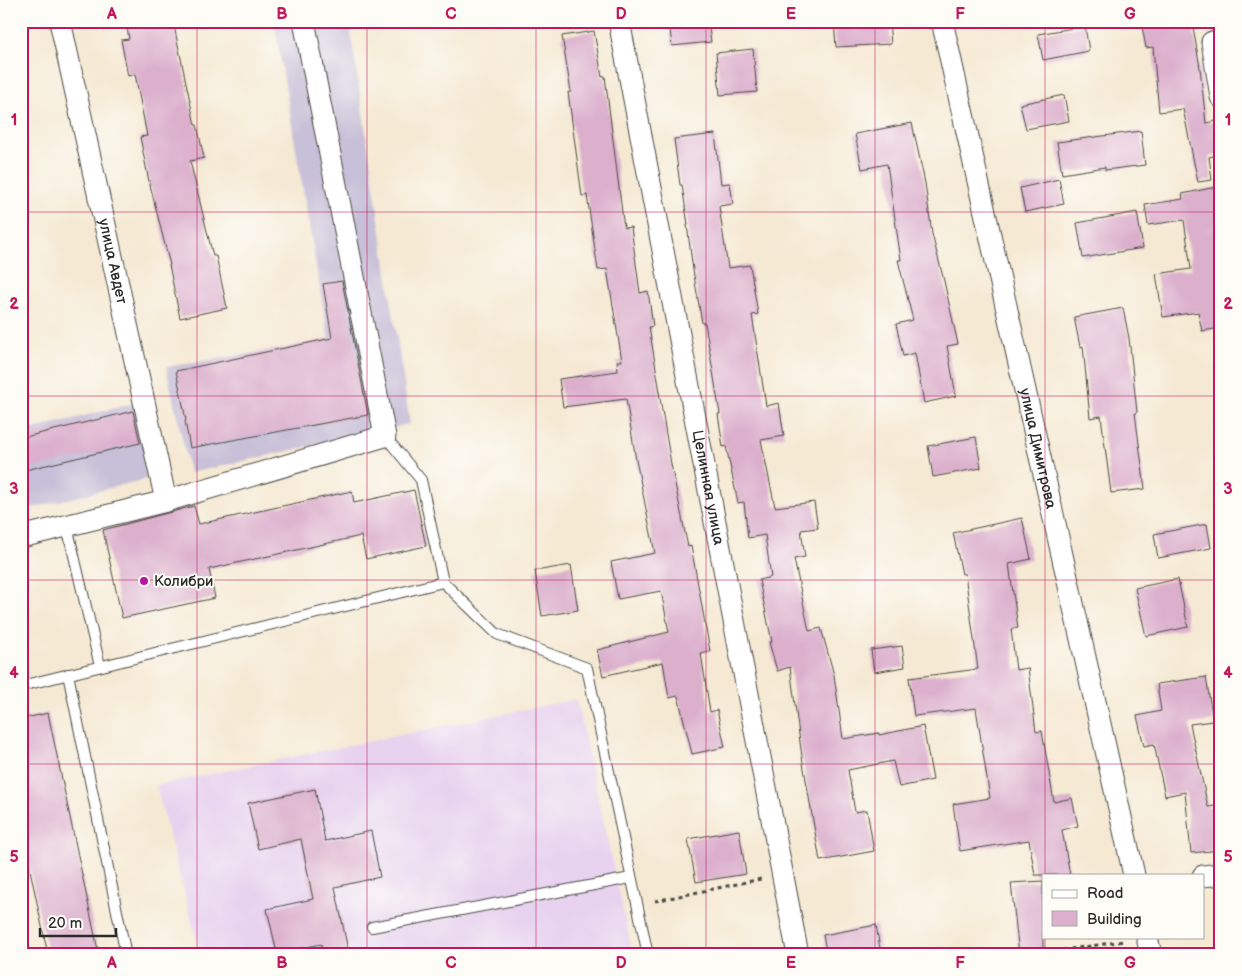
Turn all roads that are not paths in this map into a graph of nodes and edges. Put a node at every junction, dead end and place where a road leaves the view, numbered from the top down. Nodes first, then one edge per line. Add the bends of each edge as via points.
1 (60, 21) edge
2 (304, 21) edge
3 (619, 21) edge
4 (942, 21) edge
5 (1212, 42) dead end
6 (1221, 97) edge
7 (384, 436) junction
8 (166, 501) junction
9 (67, 526) junction
10 (21, 537) edge
11 (443, 582) junction
12 (100, 666) junction
13 (68, 674) junction
14 (21, 686) edge
15 (1134, 874) edge
16 (1221, 874) edge
17 (1204, 876) edge
18 (631, 878) junction
19 (372, 927) dead end
20 (1137, 939) edge
21 (126, 955) edge
22 (648, 955) edge
23 (798, 955) edge
24 (1151, 955) edge

1 - 8 street, улица Авдет
2 - 7 street
3 - 23 street, Целинная улица
4 - 15 street, улица Димитрова
5 - 6 street
7 - 8 street
7 - 11 lane via 421,480
8 - 9 street
9 - 10 street
9 - 12 lane
11 - 12 lane
11 - 18 lane via 497,634 587,668
12 - 13 lane
13 - 14 lane
13 - 21 lane
16 - 17 street
18 - 19 lane
18 - 22 lane
20 - 24 street

